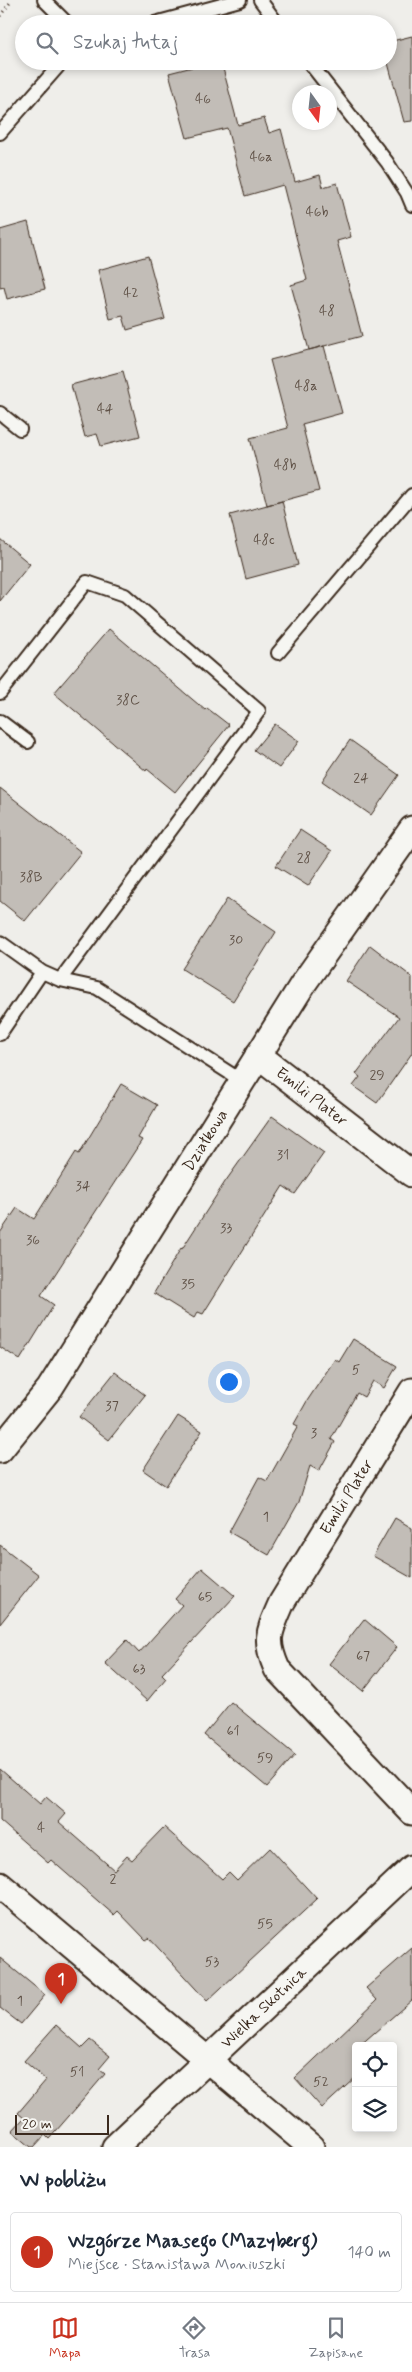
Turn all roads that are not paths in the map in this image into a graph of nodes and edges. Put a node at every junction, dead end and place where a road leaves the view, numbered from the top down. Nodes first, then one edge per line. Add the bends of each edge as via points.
1 (44, 0) edge
2 (240, 0) edge
3 (260, 0) edge
4 (59, 15) edge
5 (184, 15) edge
6 (271, 15) edge
7 (55, 70) edge
8 (315, 70) edge
9 (0, 133) edge
10 (412, 205) edge
11 (0, 413) edge
12 (20, 429) dead end
13 (412, 495) edge
14 (278, 653) dead end
15 (0, 693) edge
16 (0, 721) edge
17 (28, 742) dead end
18 (412, 829) edge
19 (0, 942) edge
20 (42, 972) junction
21 (60, 980) junction
22 (0, 1034) edge
23 (258, 1055) junction
24 (242, 1081) junction
25 (412, 1174) edge
26 (412, 1391) edge
27 (0, 1450) edge
28 (412, 1812) edge
29 (412, 1868) edge
30 (0, 1885) edge
31 (207, 2059) junction
32 (115, 2147) edge
33 (311, 2147) edge

1 - 4 lane
2 - 5 lane
3 - 6 lane
7 - 9 lane
8 - 10 lane via 387,162
11 - 12 lane
13 - 14 lane
15 - 21 lane via 87,582 125,595 259,711
16 - 17 lane
18 - 23 street, Działkowa via 303,984
19 - 20 lane
20 - 21 lane
20 - 22 lane
21 - 24 lane via 97,988
23 - 24 street, Działkowa
23 - 25 street, Emilii Plater
24 - 27 street, Działkowa via 50,1388
26 - 28 street, Emilii Plater via 282,1602 271,1628 268,1649 277,1669
29 - 31 street, Wielka Skotnica
30 - 31 street
31 - 32 street, Wielka Skotnica
31 - 33 street

